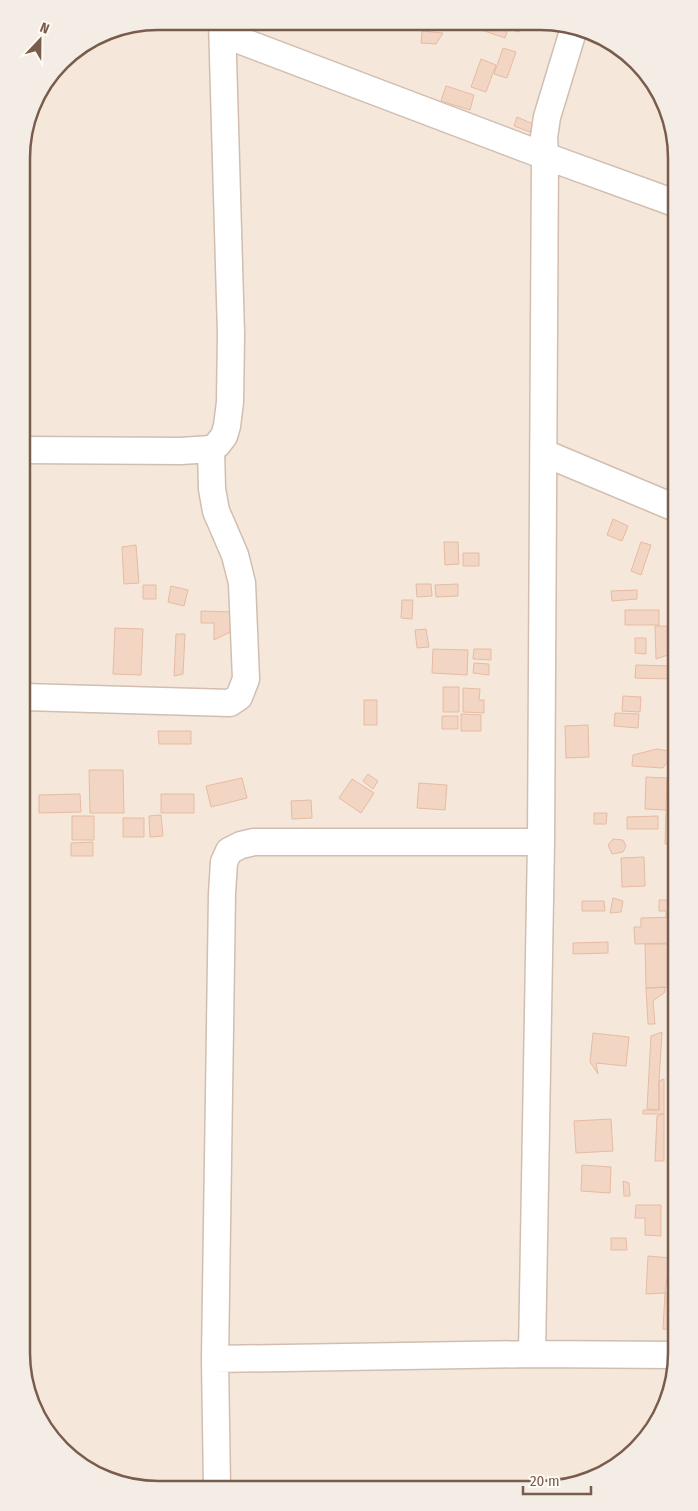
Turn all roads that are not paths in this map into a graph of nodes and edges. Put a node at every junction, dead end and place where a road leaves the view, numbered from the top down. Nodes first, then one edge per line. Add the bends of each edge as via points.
1 (223, 30) edge
2 (228, 30) edge
3 (572, 34) edge
4 (545, 156) junction
5 (668, 201) edge
6 (211, 449) junction
7 (30, 450) edge
8 (544, 453) junction
9 (668, 505) edge
10 (30, 697) edge
11 (541, 842) junction
12 (532, 1354) junction
13 (668, 1356) edge
14 (215, 1359) junction
15 (216, 1481) edge

1 - 6 street via 230,402 224,436
2 - 4 street
3 - 4 street via 547,117
4 - 5 street
4 - 8 street
6 - 7 street
6 - 10 street via 216,511 235,555 242,583 246,679 239,697 230,703
8 - 9 street
8 - 11 street
11 - 12 street
11 - 14 street via 254,842 229,851 224,862 222,894
12 - 13 street
12 - 14 street
14 - 15 street

